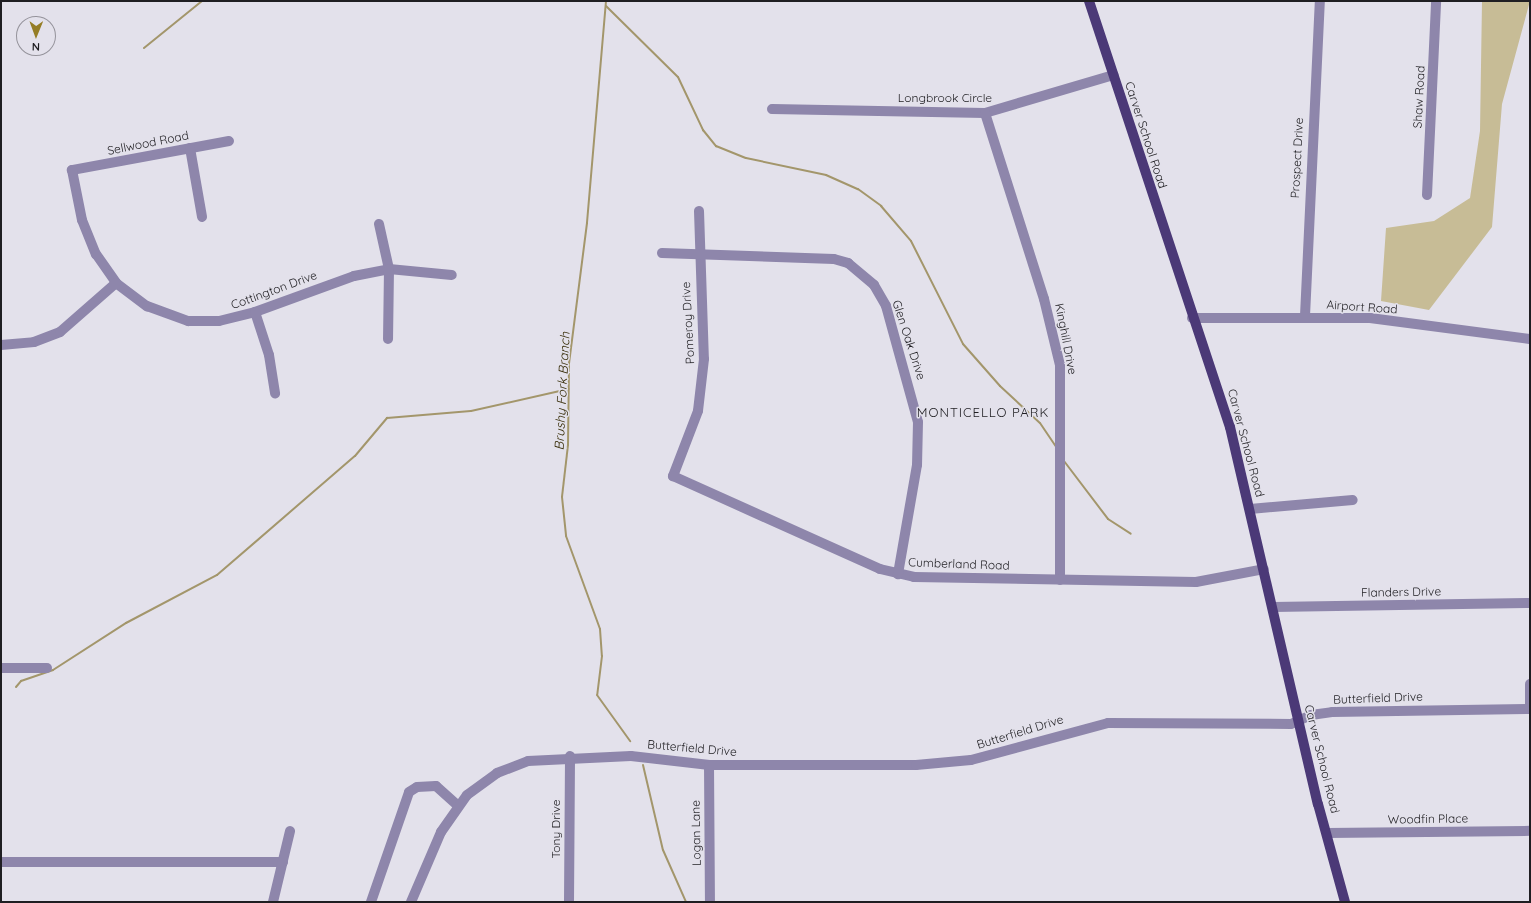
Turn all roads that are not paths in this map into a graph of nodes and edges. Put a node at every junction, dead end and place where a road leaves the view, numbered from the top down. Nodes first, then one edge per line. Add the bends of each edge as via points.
1 (1089, 1) edge
2 (1320, 1) edge
3 (1436, 1) edge
4 (1113, 75) junction
5 (772, 109) dead end
6 (985, 113) junction
7 (229, 141) dead end
8 (190, 148) junction
9 (72, 170) joint
10 (1427, 194) dead end
11 (698, 211) dead end
12 (202, 217) dead end
13 (379, 224) dead end
14 (662, 253) dead end
15 (698, 254) junction
16 (389, 269) junction
17 (452, 275) dead end
18 (116, 283) junction
19 (255, 312) junction
20 (1305, 316) junction
21 (1192, 318) junction
22 (1530, 338) edge
23 (388, 339) dead end
24 (1, 345) edge
25 (275, 394) dead end
26 (673, 476) joint
27 (1353, 500) dead end
28 (1250, 509) junction
29 (1264, 569) junction
30 (898, 574) junction
31 (1060, 580) junction
32 (1530, 603) edge
33 (1273, 608) junction
34 (1, 668) edge
35 (47, 668) dead end
36 (1530, 684) edge
37 (1530, 709) edge
38 (1299, 723) junction
39 (570, 756) junction
40 (708, 765) junction
41 (458, 806) junction
42 (290, 830) dead end
43 (1530, 831) edge
44 (1327, 833) junction
45 (1, 862) edge
46 (283, 862) junction
47 (273, 902) edge
48 (371, 902) edge
49 (411, 902) edge
50 (569, 902) edge
51 (710, 902) edge
52 (1345, 902) edge

1 - 4 main road, Carver School Road
2 - 20 street, Prospect Drive
3 - 10 street, Shaw Road
4 - 6 street, Longbrook Circle
4 - 21 main road, Carver School Road
5 - 6 street, Longbrook Circle
6 - 31 street, Kinghill Drive via 1044,299 1060,365
7 - 8 street, Sellwood Road
8 - 9 street, Sellwood Road
8 - 12 street
9 - 18 street, Cottington Drive via 82,220 96,254
11 - 15 street, Pomeroy Drive
13 - 16 street
14 - 15 street, Glen Oak Drive
15 - 26 street, Pomeroy Drive via 704,345 702,387 691,437
15 - 30 street, Glen Oak Drive via 834,259 862,274 881,296 918,422 917,465
16 - 17 street, Cottington Drive
16 - 19 street, Cottington Drive via 329,284
16 - 23 street
18 - 19 street, Cottington Drive via 147,306 188,321 219,321
18 - 24 street via 60,332 34,342
19 - 25 street via 269,355
20 - 21 street, Airport Road
20 - 22 street, Airport Road via 1370,318
21 - 28 main road, Carver School Road via 1230,427
26 - 30 street, Cumberland Road
27 - 28 street
28 - 29 main road, Carver School Road
29 - 31 street, Cumberland Road via 1196,582
29 - 33 main road, Carver School Road
30 - 31 street, Cumberland Road via 945,578
32 - 33 street, Flanders Drive
33 - 38 main road, Carver School Road
34 - 35 street
36 - 37 street
37 - 38 street, Butterfield Drive via 1332,712 1311,715
38 - 40 street, Butterfield Drive via 1108,723 1072,730 998,754 944,764
38 - 44 main road, Carver School Road
39 - 40 street, Butterfield Drive via 631,756
39 - 41 street, Butterfield Drive via 512,766 480,784
39 - 50 street, Tony Drive
40 - 51 street, Logan Lane
41 - 48 street via 436,786 424,786 409,792
41 - 49 street, Butterfield Drive via 441,832
42 - 46 street
43 - 44 street, Woodfin Place
44 - 52 main road, Carver School Road
45 - 46 street
46 - 47 street

